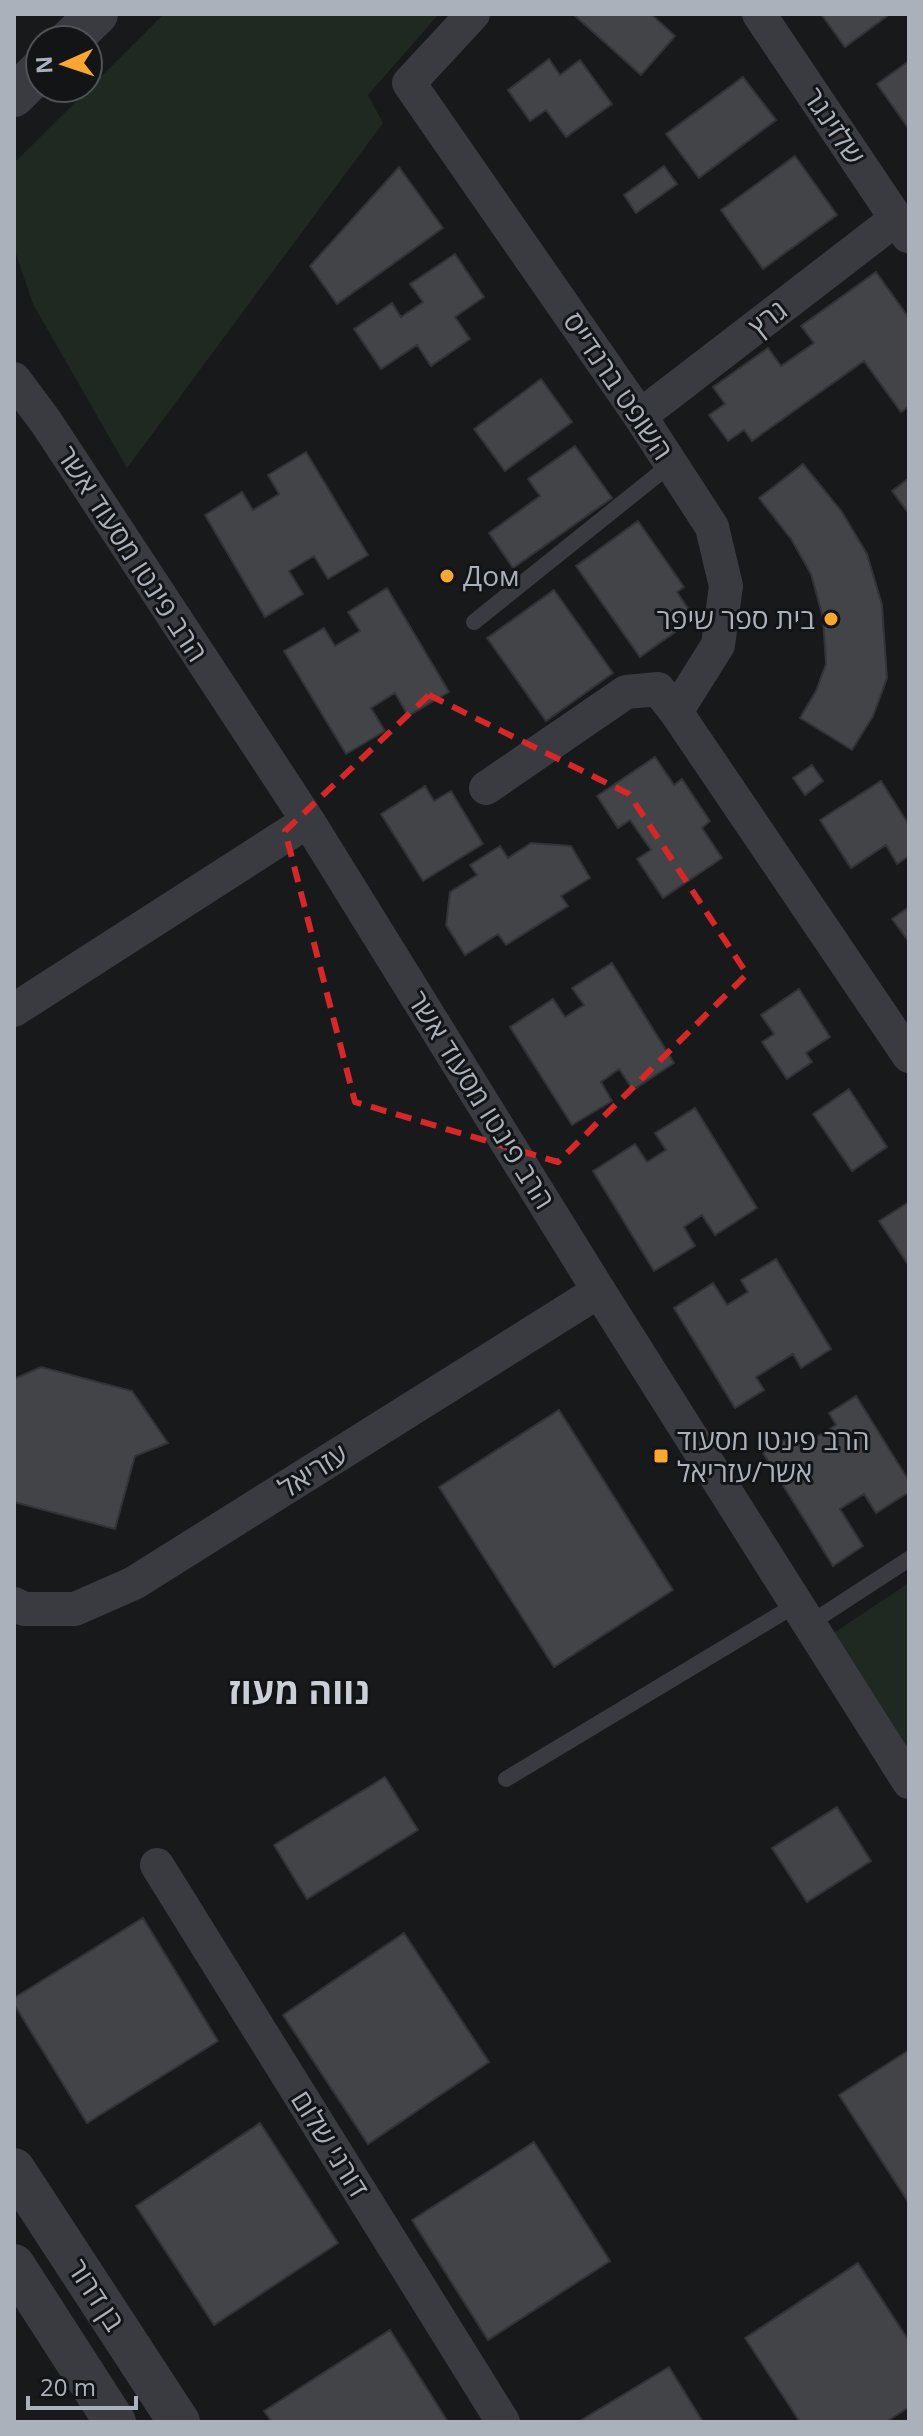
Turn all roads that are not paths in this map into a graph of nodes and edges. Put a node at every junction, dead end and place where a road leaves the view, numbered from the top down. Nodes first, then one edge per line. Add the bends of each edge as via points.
1 (473, 14) edge
2 (759, 14) edge
3 (903, 228) edge
4 (14, 359) edge
5 (14, 379) edge
6 (640, 416) junction
7 (46, 422) junction
8 (671, 464) junction
9 (474, 622) dead end
10 (676, 712) junction
11 (486, 788) dead end
12 (308, 821) junction
13 (14, 1010) edge
14 (909, 1056) edge
15 (599, 1291) junction
16 (909, 1559) edge
17 (17, 1614) edge
18 (803, 1614) junction
19 (506, 1779) dead end
20 (909, 1782) edge
21 (157, 1865) dead end
22 (14, 2169) edge
23 (14, 2265) edge
24 (115, 2422) edge
25 (179, 2422) edge
26 (503, 2422) edge

1 - 6 street, השופט ברנדייס via 409,83
2 - 3 street, שלזינגר
3 - 6 street, גרץ
4 - 7 street, הרב פינטו מסעוד אשר
5 - 7 street, הרב פינטו מסעוד אשר
6 - 8 street, השופט ברנדייס
7 - 12 street, הרב פינטו מסעוד אשר
8 - 9 lane
8 - 10 street, השופט ברנדייס via 712,527 726,586 718,645
10 - 11 street via 658,689 626,692
10 - 14 street
12 - 13 street
12 - 15 street, הרב פינטו מסעוד אשר
15 - 17 street, עזריאל via 134,1583 75,1609
15 - 18 street, הרב פינטו מסעוד אשר
16 - 18 lane
18 - 19 lane
18 - 20 street, הרב פינטו מסעוד אשר
21 - 26 street, דורני שלום
22 - 25 street, בן דרור
23 - 24 street, בן דרור

